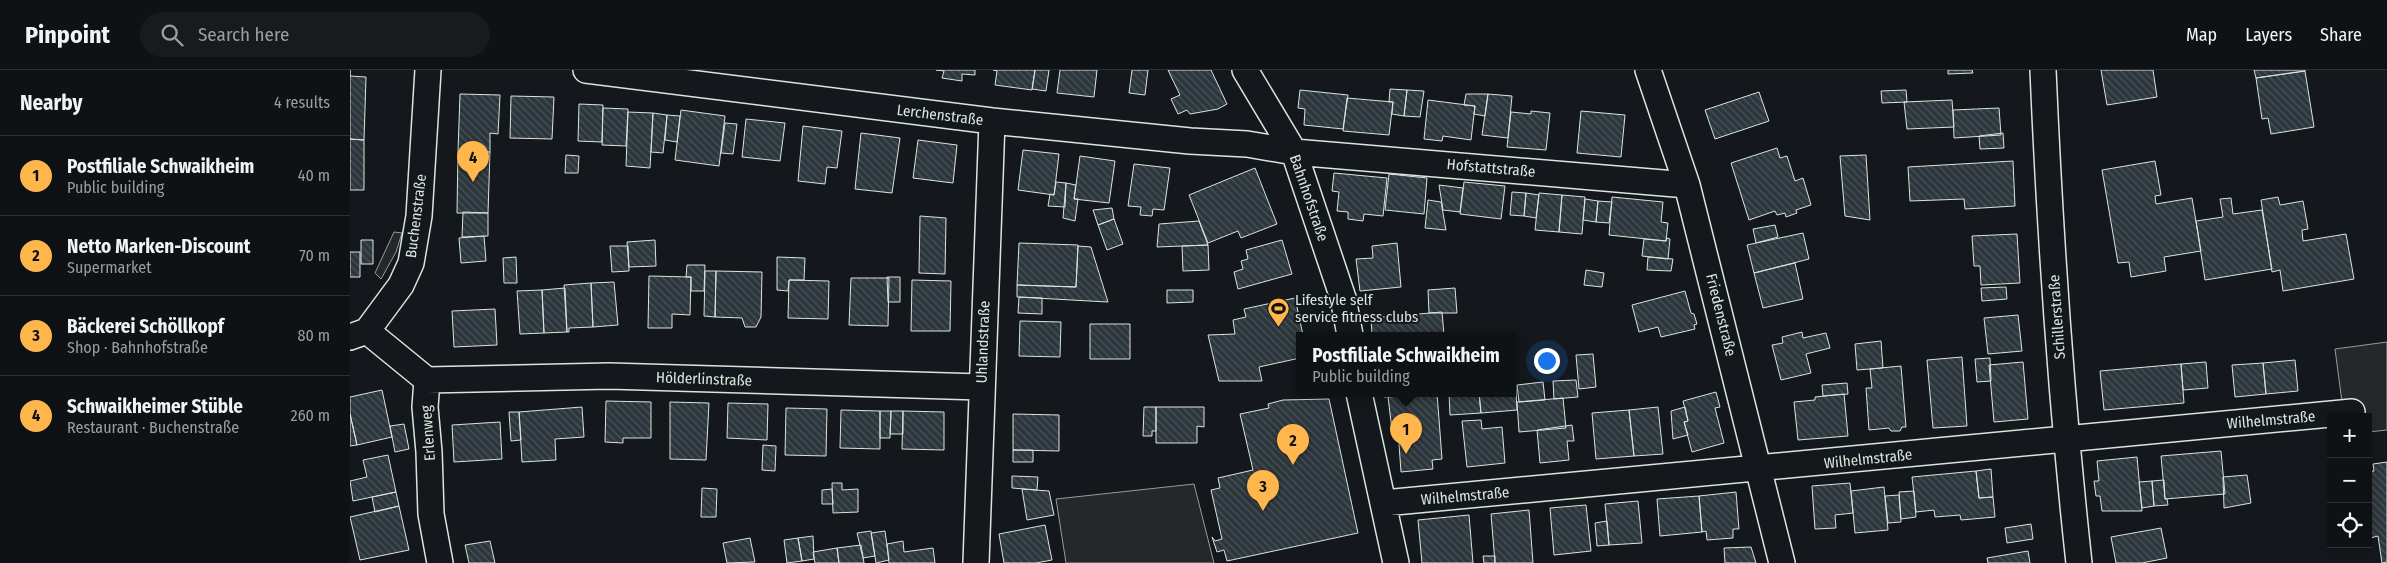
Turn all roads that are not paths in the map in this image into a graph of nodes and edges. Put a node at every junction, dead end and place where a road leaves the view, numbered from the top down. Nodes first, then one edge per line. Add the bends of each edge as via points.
1 (428, 70) edge
2 (586, 70) edge
3 (1245, 70) edge
4 (1648, 70) edge
5 (2044, 70) edge
6 (992, 121) junction
7 (1294, 152) junction
8 (1688, 185) junction
9 (1349, 332) edge
10 (358, 334) edge
11 (426, 380) junction
12 (981, 387) junction
13 (1360, 397) edge
14 (2352, 412) dead end
15 (2066, 440) junction
16 (1760, 469) junction
17 (1384, 503) junction
18 (440, 563) edge
19 (976, 563) edge
20 (1396, 563) edge
21 (1782, 563) edge
22 (2079, 563) edge

1 - 10 street, Buchenstraße via 419,216 411,263 401,285
2 - 6 street, Lerchenstraße
3 - 7 street, Bahnhofstraße
4 - 8 street, Friedenstraße
5 - 15 street, Schillerstraße
6 - 7 street, Lerchenstraße via 1190,142 1247,144
6 - 12 street, Uhlandstraße
7 - 8 street, Hofstattstraße
7 - 9 street, Bahnhofstraße via 1343,298
8 - 16 street, Friedenstraße
10 - 11 street
11 - 12 street, Hölderlinstraße via 609,376
11 - 18 street, Erlenweg via 430,514
12 - 19 street, Uhlandstraße
13 - 17 street
14 - 15 street, Wilhelmstraße
15 - 16 street, Wilhelmstraße
15 - 22 street, Schillerstraße
16 - 17 street, Wilhelmstraße
16 - 21 street, Friedenstraße
17 - 20 street

